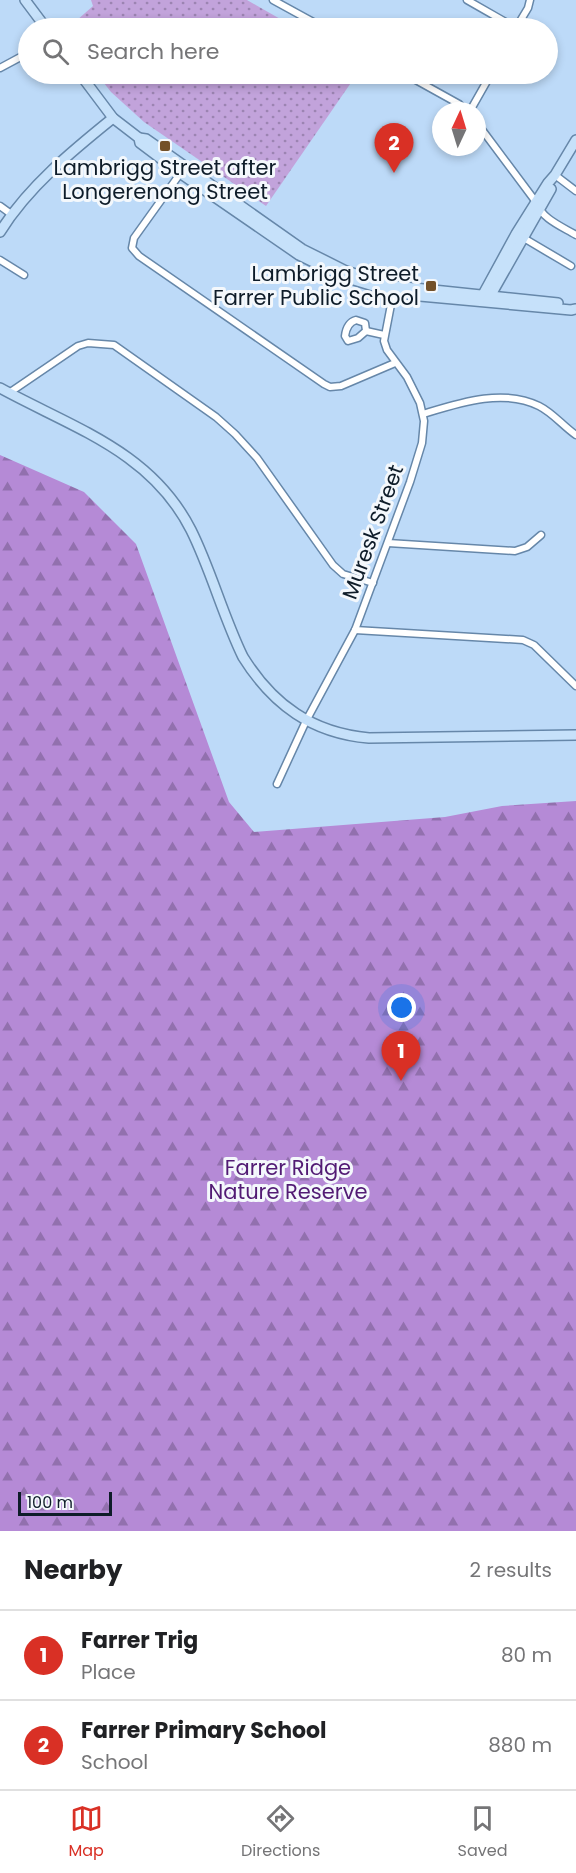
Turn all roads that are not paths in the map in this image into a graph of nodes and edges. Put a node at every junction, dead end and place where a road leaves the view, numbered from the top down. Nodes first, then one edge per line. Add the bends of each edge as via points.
1 (25, 0) edge
2 (273, 0) edge
3 (467, 0) edge
4 (530, 0) edge
5 (38, 18) edge
6 (306, 18) edge
7 (498, 18) edge
8 (521, 18) edge
9 (18, 58) edge
10 (0, 68) edge
11 (88, 84) edge
12 (423, 84) edge
13 (485, 84) edge
14 (455, 102) edge
15 (474, 102) edge
16 (113, 118) junction
17 (486, 135) edge
18 (576, 140) edge
19 (182, 170) junction
20 (555, 175) junction
21 (576, 191) edge
22 (0, 206) edge
23 (537, 206) junction
24 (11, 214) junction
25 (0, 232) edge
26 (576, 235) edge
27 (522, 237) junction
28 (0, 261) edge
29 (571, 266) dead end
30 (24, 275) dead end
31 (394, 289) junction
32 (484, 299) junction
33 (576, 308) edge
34 (366, 331) dead end
35 (384, 335) junction
36 (396, 363) junction
37 (0, 388) edge
38 (9, 393) junction
39 (423, 414) junction
40 (576, 435) edge
41 (541, 535) dead end
42 (388, 543) junction
43 (373, 583) junction
44 (355, 630) junction
45 (576, 686) edge
46 (306, 721) junction
47 (576, 735) edge
48 (277, 784) dead end

1 - 5 street
2 - 6 street
3 - 7 street
4 - 8 street
9 - 10 street
11 - 16 street
12 - 14 street
13 - 15 street
16 - 19 street via 140,143
16 - 24 street via 34,187
17 - 23 street
18 - 20 street
19 - 31 street via 299,255 344,277
19 - 36 street via 134,238 132,248 139,256 324,384 341,386
20 - 21 street
20 - 23 street
22 - 24 street
23 - 26 street via 544,216
23 - 27 street
23 - 32 street
24 - 25 street
27 - 29 street
27 - 32 street
28 - 30 street
31 - 32 street
31 - 35 street
32 - 33 street via 571,304
34 - 35 street
35 - 36 street, Muresk Street via 387,350
36 - 39 street, Muresk Street via 417,394
37 - 38 street
38 - 43 street via 78,346 114,345 205,408 235,434 257,458 333,565 343,574
38 - 46 street via 116,448 166,492 191,530 243,657 266,689
39 - 40 street via 512,397 539,406
39 - 42 street, Muresk Street via 422,443
41 - 42 street via 527,548 515,551
42 - 43 street, Muresk Street
43 - 44 street, Muresk Street
44 - 45 street via 523,640 534,645
44 - 46 street, Muresk Street
46 - 47 street via 341,734 369,738
46 - 48 street, Muresk Street

